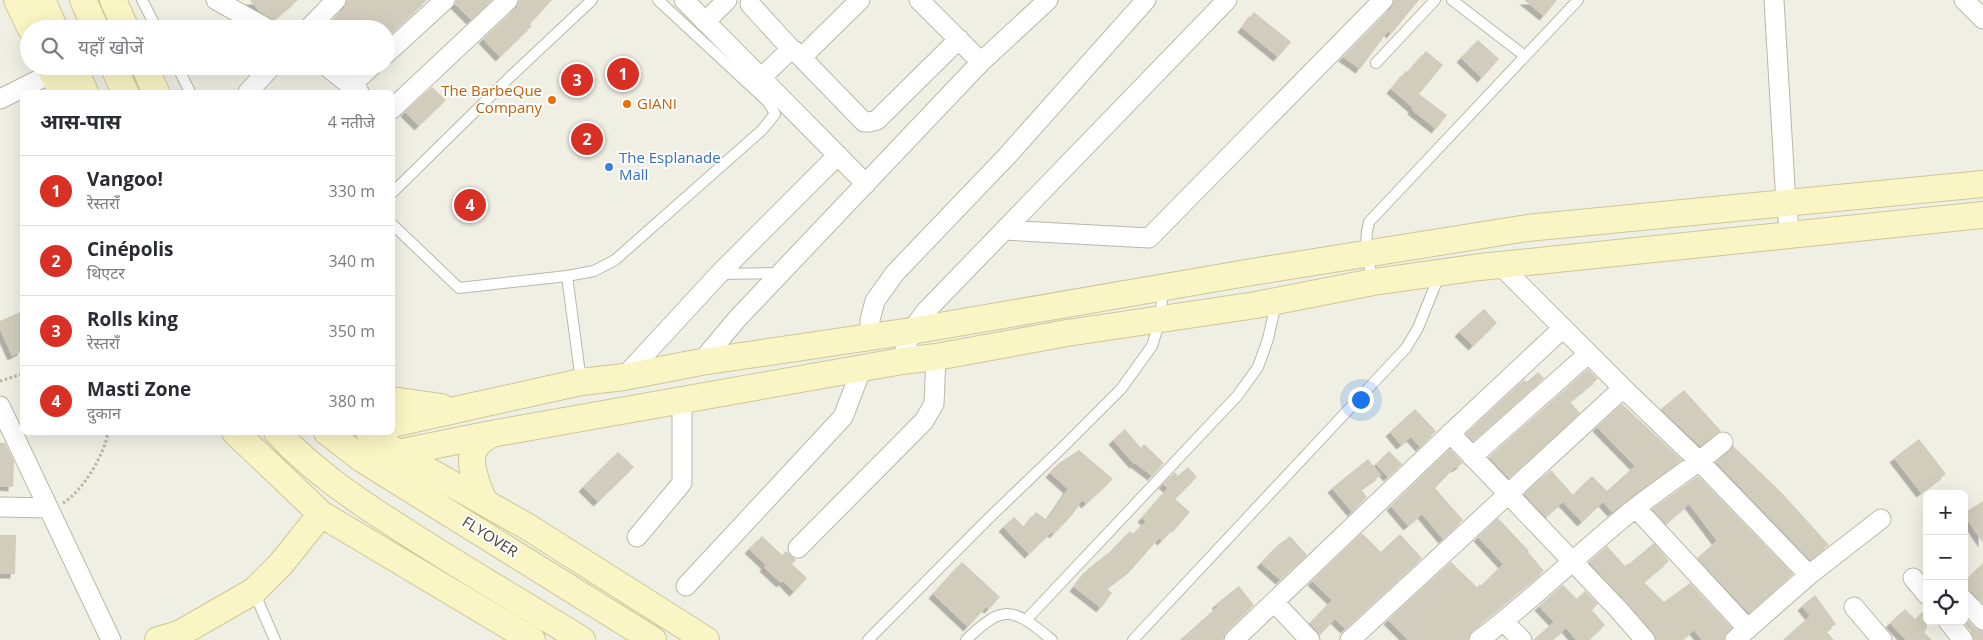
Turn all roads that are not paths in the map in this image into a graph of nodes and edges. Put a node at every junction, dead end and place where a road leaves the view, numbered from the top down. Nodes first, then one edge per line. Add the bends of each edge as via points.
1 (17, 0) edge
2 (42, 0) edge
3 (83, 0) edge
4 (113, 0) edge
5 (142, 0) edge
6 (336, 0) edge
7 (445, 0) edge
8 (508, 0) edge
9 (592, 0) edge
10 (658, 0) edge
11 (684, 0) edge
12 (727, 0) edge
13 (860, 0) edge
14 (1048, 0) edge
15 (1146, 0) edge
16 (1228, 0) edge
17 (1384, 0) edge
18 (1435, 0) edge
19 (1452, 0) edge
20 (1578, 0) edge
21 (1774, 0) edge
22 (1964, 0) edge
23 (922, 1) edge
24 (224, 2) edge
25 (750, 4) dead end
26 (1983, 19) edge
27 (27, 20) edge
28 (51, 20) edge
29 (92, 20) edge
30 (122, 20) edge
31 (152, 20) edge
32 (253, 20) edge
33 (317, 20) edge
34 (705, 22) junction
35 (959, 40) junction
36 (395, 46) edge
37 (797, 54) junction
38 (1525, 56) junction
39 (981, 62) junction
40 (1376, 63) dead end
41 (57, 75) edge
42 (60, 75) edge
43 (118, 75) edge
44 (148, 75) edge
45 (182, 75) edge
46 (264, 75) edge
47 (337, 75) edge
48 (365, 75) edge
49 (761, 78) junction
50 (355, 89) edge
51 (21, 90) edge
52 (82, 90) edge
53 (125, 90) edge
54 (155, 90) edge
55 (189, 90) edge
56 (250, 90) edge
57 (20, 91) edge
58 (0, 99) edge
59 (395, 107) edge
60 (838, 155) junction
61 (866, 184) junction
62 (1983, 184) edge
63 (395, 190) edge
64 (1786, 203) junction
65 (1983, 215) edge
66 (395, 227) edge
67 (1004, 230) junction
68 (1790, 235) junction
69 (1366, 254) junction
70 (1500, 265) junction
71 (781, 273) junction
72 (1441, 273) junction
73 (719, 274) junction
74 (567, 276) junction
75 (1373, 282) junction
76 (1163, 287) junction
77 (1276, 302) junction
78 (1160, 320) junction
79 (1563, 328) junction
80 (911, 330) junction
81 (870, 336) junction
82 (1588, 354) junction
83 (936, 357) junction
84 (902, 361) junction
85 (701, 362) junction
86 (862, 368) junction
87 (624, 377) junction
88 (581, 382) junction
89 (1623, 388) junction
90 (682, 399) junction
91 (395, 400) edge
92 (0, 406) edge
93 (465, 408) junction
94 (395, 423) edge
95 (1450, 433) junction
96 (491, 434) junction
97 (238, 435) edge
98 (280, 435) edge
99 (331, 435) edge
100 (373, 435) edge
101 (1723, 442) dead end
102 (397, 452) junction
103 (1472, 457) junction
104 (1700, 462) junction
105 (1507, 495) junction
106 (484, 502) junction
107 (0, 507) edge
108 (48, 508) junction
109 (1636, 508) junction
110 (321, 514) junction
111 (1881, 519) dead end
112 (637, 537) dead end
113 (798, 548) dead end
114 (1571, 562) junction
115 (1810, 575) junction
116 (1913, 578) dead end
117 (686, 586) dead end
118 (1923, 590) edge
119 (254, 591) junction
120 (1274, 602) junction
121 (1968, 604) edge
122 (1854, 607) dead end
123 (1027, 619) junction
124 (1983, 620) edge
125 (1504, 622) junction
126 (1951, 625) edge
127 (1741, 634) edge
128 (110, 640) edge
129 (158, 640) edge
130 (275, 640) edge
131 (532, 640) edge
132 (582, 640) edge
133 (653, 640) edge
134 (706, 640) edge
135 (868, 640) edge
136 (966, 640) edge
137 (1052, 640) edge
138 (1133, 640) edge
139 (1234, 640) edge
140 (1310, 640) edge
141 (1350, 640) edge
142 (1479, 640) edge
143 (1522, 640) edge
144 (1645, 640) edge
145 (1882, 640) edge
146 (1963, 640) edge

1 - 27 street
2 - 28 street
3 - 29 street
4 - 30 street
5 - 31 lane
6 - 33 street
7 - 36 street
8 - 59 street
9 - 63 lane
10 - 74 lane via 768,102 775,114 762,130 615,260 594,271
11 - 34 street
12 - 34 street
13 - 37 street
14 - 39 street
15 - 81 street via 1007,156 895,273 875,301
16 - 67 street
17 - 67 street via 1149,238
18 - 40 lane
19 - 38 lane
20 - 38 lane
21 - 64 street
22 - 26 street
23 - 35 street
24 - 32 street
25 - 37 street
34 - 49 street
35 - 37 street via 877,120 869,122 864,122
35 - 39 street
37 - 49 street via 789,51
38 - 69 lane via 1369,222 1364,236
39 - 61 street
41 - 51 street
42 - 52 street
43 - 53 street
44 - 54 street
45 - 55 lane
46 - 56 street
47 - 50 street
48 - 50 street
49 - 60 street
57 - 58 street
60 - 61 street
60 - 73 street
61 - 71 street
62 - 64 street
64 - 68 street
64 - 69 street via 1526,228
65 - 68 street
66 - 74 lane via 459,288
67 - 80 street
68 - 70 street
69 - 75 lane
69 - 76 street
70 - 72 street
70 - 79 street
71 - 73 lane
71 - 85 street
72 - 75 street
72 - 138 lane via 1406,348
73 - 87 street
74 - 88 lane
75 - 77 street
76 - 78 lane
76 - 80 street
77 - 78 street
77 - 123 lane via 1258,367 1238,395
78 - 83 street
78 - 135 lane via 1152,346 1121,389
79 - 82 street
79 - 95 street
80 - 81 street
80 - 84 street
81 - 85 street
82 - 89 street
82 - 103 street
83 - 84 street
83 - 113 street via 934,404 924,422
84 - 86 street
85 - 87 street
86 - 90 street
86 - 117 street via 843,417
87 - 88 street
88 - 93 street
89 - 104 street
89 - 105 street
90 - 96 street
90 - 112 street via 682,483
91 - 93 street
92 - 108 street
93 - 94 street
95 - 103 street
95 - 120 street
96 - 102 street
96 - 106 street via 478,444 473,454 473,467
97 - 110 street
98 - 132 street via 313,468 346,494
99 - 133 street, FLYOVER via 362,459
100 - 102 street
101 - 104 street
102 - 106 street
103 - 105 street
104 - 109 street
104 - 115 street
105 - 114 street
105 - 141 street
106 - 134 street via 528,526
107 - 108 street
108 - 128 street
109 - 114 street
109 - 127 street
110 - 119 street via 281,564
110 - 131 street
111 - 115 street
114 - 125 street
114 - 144 street
115 - 127 street
116 - 118 street
119 - 129 street via 179,634
119 - 130 lane
120 - 139 street
120 - 140 street
121 - 124 street
122 - 145 street
123 - 136 lane via 1012,613 995,617 982,624
123 - 137 lane
125 - 142 street
125 - 143 street
126 - 146 street

